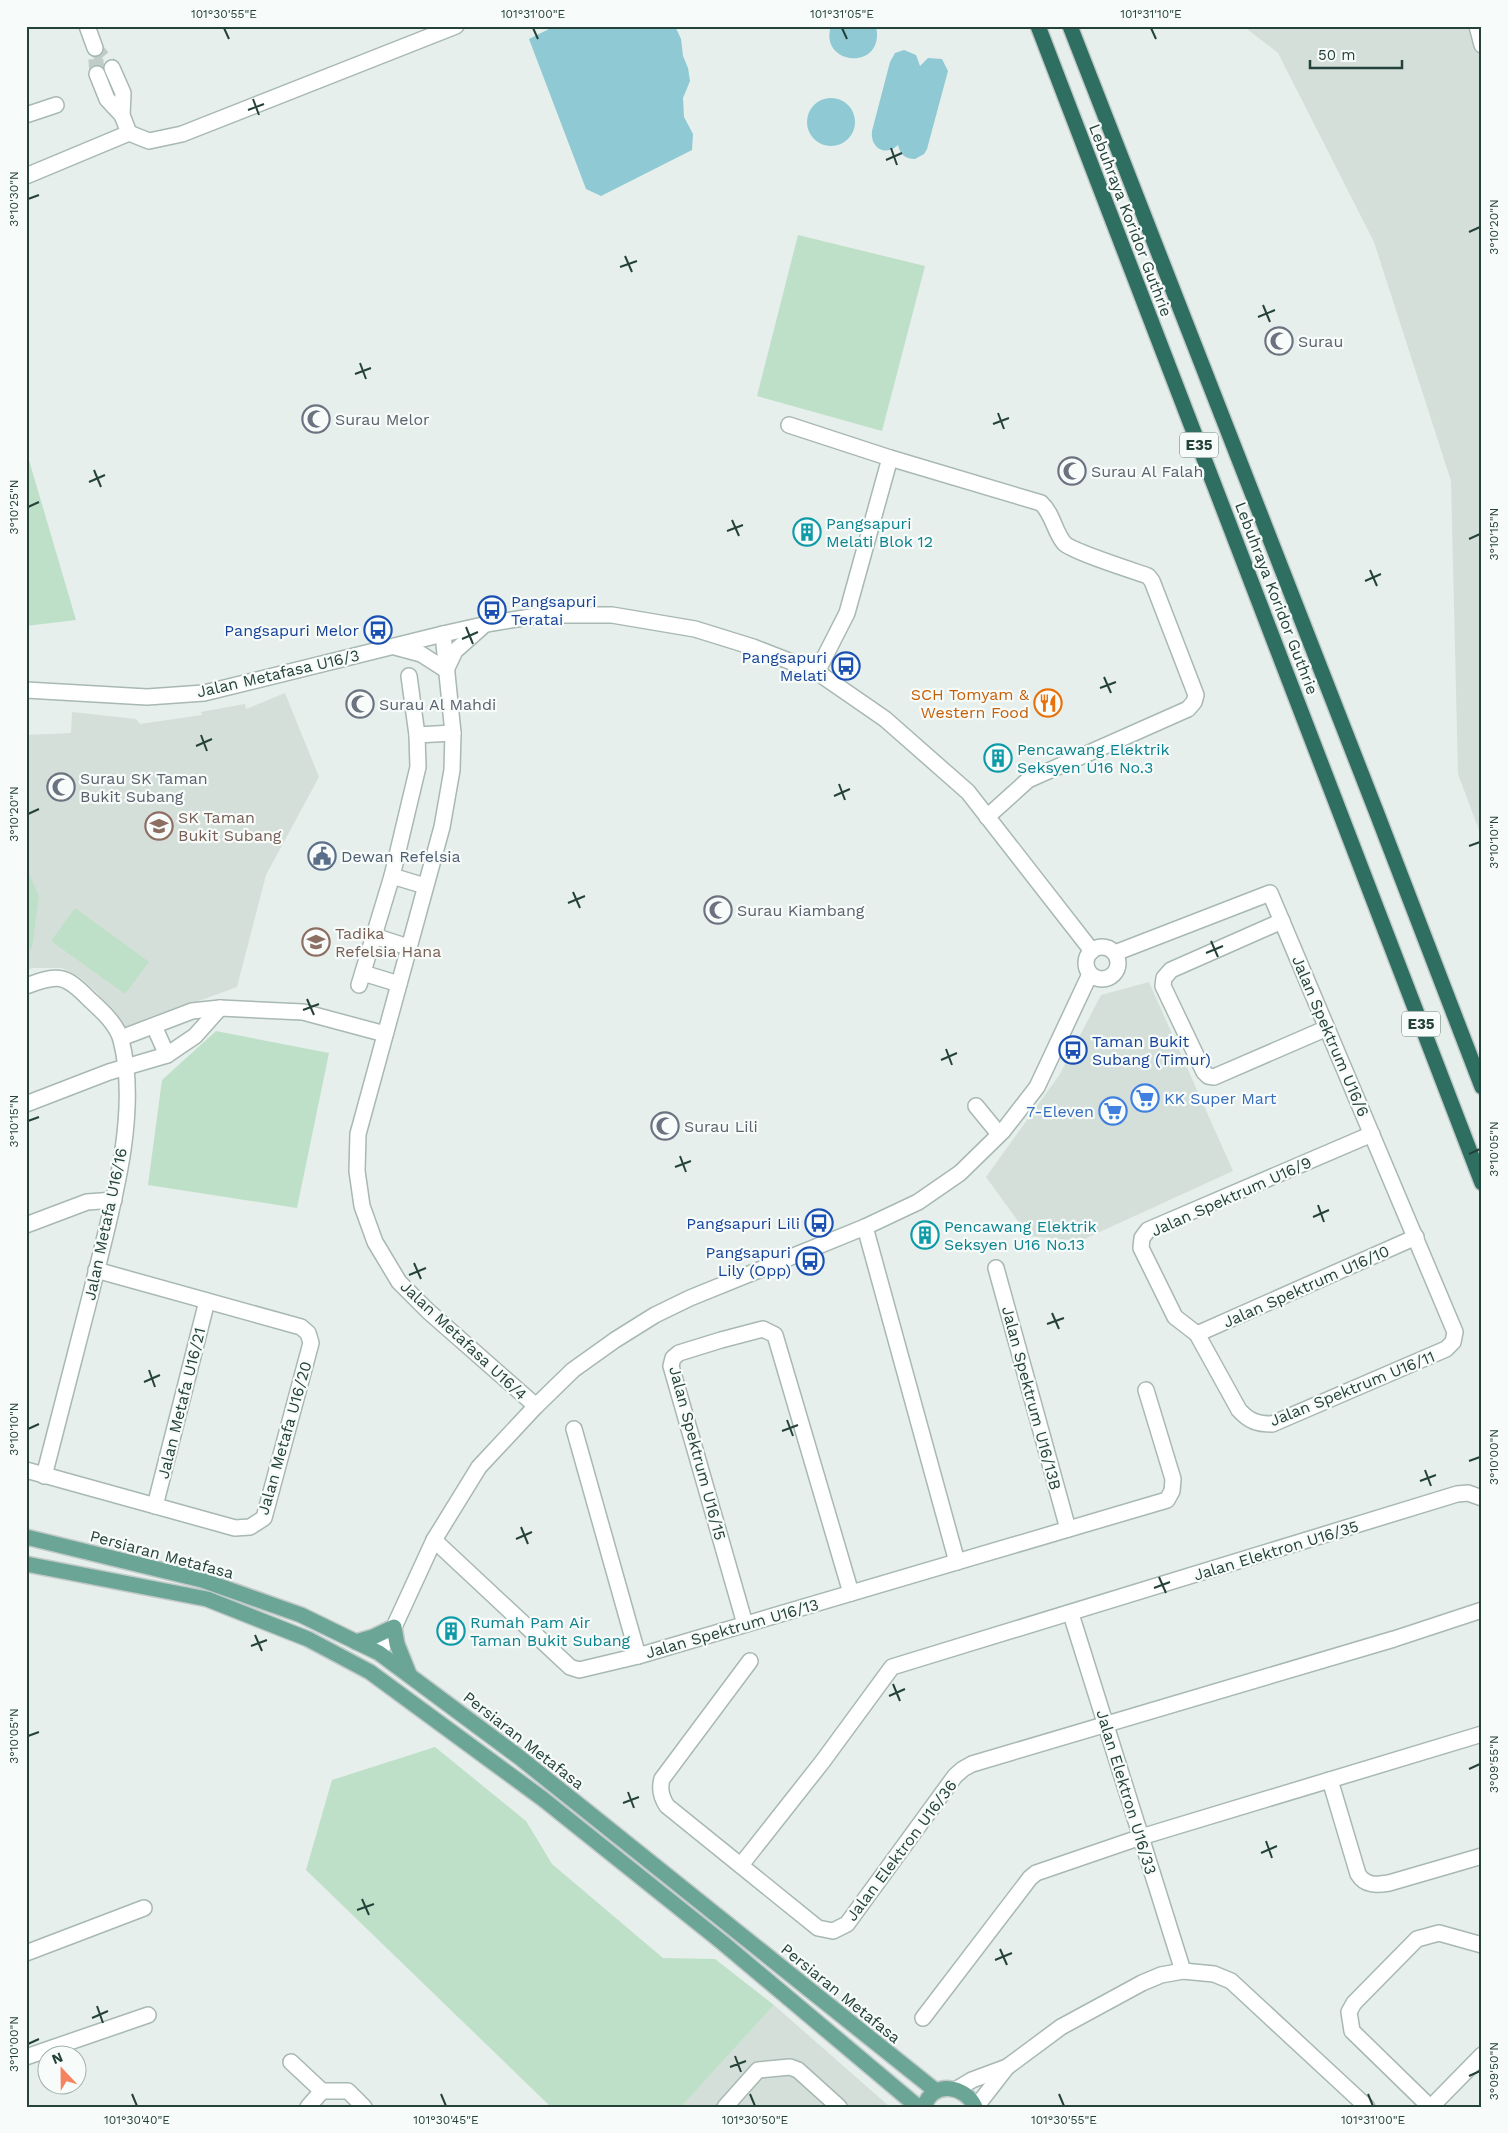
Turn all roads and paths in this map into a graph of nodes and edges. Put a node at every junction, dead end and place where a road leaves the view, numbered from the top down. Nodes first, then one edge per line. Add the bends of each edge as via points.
1 (87, 26) edge
2 (456, 26) edge
3 (1038, 26) edge
4 (1070, 26) edge
5 (1477, 26) edge
6 (1482, 45) edge
7 (95, 48) dead end
8 (112, 68) tunnel mouth
9 (97, 74) tunnel mouth
10 (56, 105) dead end
11 (26, 115) edge
12 (122, 115) junction
13 (129, 133) junction
14 (26, 176) edge
15 (789, 425) dead end
16 (890, 458) junction
17 (485, 624) junction
18 (442, 634) junction
19 (392, 647) junction
20 (446, 670) junction
21 (818, 672) junction
22 (409, 676) dead end
23 (26, 690) edge
24 (453, 733) junction
25 (417, 735) junction
26 (987, 817) junction
27 (392, 876) junction
28 (425, 886) junction
29 (1282, 921) junction
30 (374, 936) junction
31 (408, 948) junction
32 (1092, 951) junction
33 (1115, 953) junction
34 (1090, 974) junction
35 (398, 984) junction
36 (26, 986) edge
37 (220, 1008) junction
38 (154, 1026) junction
39 (1328, 1028) junction
40 (384, 1034) junction
41 (121, 1038) junction
42 (167, 1055) junction
43 (125, 1067) junction
44 (1482, 1087) edge
45 (26, 1104) edge
46 (976, 1106) dead end
47 (999, 1134) junction
48 (1372, 1134) junction
49 (1482, 1183) edge
50 (114, 1200) junction
51 (26, 1225) edge
52 (865, 1227) junction
53 (1416, 1237) junction
54 (996, 1268) dead end
55 (96, 1270) junction
56 (207, 1301) junction
57 (1455, 1332) joint
58 (1197, 1334) junction
59 (1146, 1390) dead end
60 (536, 1406) junction
61 (574, 1428) dead end
62 (26, 1470) edge
63 (44, 1476) junction
64 (1482, 1498) edge
65 (155, 1506) junction
66 (1068, 1529) junction
67 (26, 1538) edge
68 (434, 1540) junction
69 (957, 1562) junction
70 (26, 1564) edge
71 (851, 1593) junction
72 (1482, 1610) edge
73 (1071, 1614) junction
74 (745, 1624) junction
75 (394, 1627) junction
76 (356, 1642) junction
77 (379, 1653) junction
78 (638, 1656) junction
79 (750, 1661) dead end
80 (410, 1675) junction
81 (391, 1687) junction
82 (1105, 1723) junction
83 (1482, 1734) edge
84 (1330, 1780) junction
85 (1141, 1837) junction
86 (1482, 1856) edge
87 (741, 1865) junction
88 (144, 1908) dead end
89 (1482, 1945) edge
90 (26, 1953) edge
91 (1183, 1971) junction
92 (148, 2015) dead end
93 (923, 2018) dead end
94 (1482, 2055) edge
95 (26, 2057) edge
96 (291, 2062) dead end
97 (1007, 2067) junction
98 (957, 2089) junction
99 (936, 2091) junction
100 (322, 2092) junction
101 (308, 2107) edge
102 (364, 2107) edge
103 (725, 2107) edge
104 (839, 2107) edge
105 (918, 2107) edge
106 (924, 2107) edge
107 (976, 2107) edge
108 (1367, 2107) edge
109 (1430, 2107) edge

1 - 7 street
2 - 13 street via 182,134 149,141
3 - 49 highway, Lebuhraya Koridor Guthrie / E35
4 - 44 highway, Lebuhraya Koridor Guthrie / E35
5 - 6 street
8 - 12 street via 123,93
9 - 12 street via 107,99
10 - 11 street
12 - 13 street
13 - 14 street
15 - 16 street
16 - 21 street via 847,613
16 - 26 street via 1041,503 1069,547 1148,576 1196,695 1188,709 1028,780
17 - 18 street, Jalan Metafasa U16/3
17 - 20 street via 455,651
17 - 21 street, Jalan Metafasa U16/3 via 543,615 612,616 695,629
18 - 19 street, Jalan Metafasa U16/3
18 - 20 street, Jalan Metafasa U16/4
19 - 20 street via 421,654
19 - 23 street, Jalan Metafasa U16/3 via 204,693 147,697
20 - 24 street, Jalan Metafasa U16/4
21 - 26 street, Jalan Metafasa U16/3 via 885,719 968,792
22 - 25 street
24 - 25 street
24 - 28 street, Jalan Metafasa U16/4 via 452,770
25 - 27 street via 418,767
26 - 32 street, Jalan Metafasa U16/3
27 - 28 street
27 - 30 street
28 - 31 street, Jalan Metafasa U16/4
29 - 33 street, Jalan Spektrum U16/6 via 1270,893
29 - 39 street, Jalan Spektrum U16/6
29 - 39 street via 1171,970 1164,978 1163,986 1182,1030 1208,1076
30 - 31 street
30 - 35 street via 361,979
31 - 35 street, Jalan Metafasa U16/4
32 - 33 street via 1104,948
32 - 34 street via 1086,962
33 - 34 street via 1118,965 1112,976 1101,979
34 - 47 street via 1037,1087
35 - 40 street, Jalan Metafasa U16/4
36 - 41 street, Jalan Metafa U16/16 via 48,978 62,978 76,985
37 - 38 street via 192,1011
37 - 40 street via 303,1012
37 - 42 street via 195,1036
38 - 41 street
38 - 42 street
39 - 48 street, Jalan Spektrum U16/6
40 - 60 street, Jalan Metafasa U16/4 via 358,1134 357,1171 361,1198 376,1242 399,1282
41 - 43 street, Jalan Metafa U16/16
42 - 43 street
43 - 45 street
43 - 50 street, Jalan Metafa U16/16 via 127,1102
46 - 47 street
47 - 52 street via 960,1173 918,1202
48 - 53 street, Jalan Spektrum U16/6
48 - 58 street, Jalan Spektrum U16/9 via 1148,1230 1142,1238 1141,1248 1174,1317
50 - 51 street via 87,1202
50 - 55 street, Jalan Metafa U16/16
52 - 60 street via 655,1315 573,1370
52 - 69 street
53 - 57 street, Jalan Spektrum U16/6
53 - 58 street, Jalan Spektrum U16/10
54 - 66 street, Jalan Spektrum U16/13B
55 - 56 street, Jalan Metafa U16/20
55 - 63 street, Jalan Metafa U16/16
56 - 65 street, Jalan Metafa U16/21
56 - 65 street, Jalan Metafa U16/20 via 301,1328 308,1333 309,1352 264,1518 250,1527 235,1528
57 - 58 street, Jalan Spektrum U16/11 via 1453,1342 1446,1349 1272,1424 1248,1420 1239,1410
59 - 66 street, Jalan Spektrum U16/13 via 1173,1479 1167,1500
60 - 68 street via 479,1467
61 - 78 street
62 - 63 street, Jalan Metafa U16/20
63 - 65 street, Jalan Metafa U16/20
64 - 73 street, Jalan Elektron U16/35 via 1468,1493 1457,1494
66 - 69 street, Jalan Spektrum U16/13
67 - 76 main road, Persiaran Metafasa via 202,1580 301,1615
68 - 75 street
68 - 78 street, Jalan Spektrum U16/13 via 570,1667 579,1670
69 - 71 street, Jalan Spektrum U16/13
70 - 81 main road, Persiaran Metafasa via 207,1599 308,1639
71 - 74 street, Jalan Spektrum U16/13
71 - 74 street, Jalan Spektrum U16/15 via 775,1335 763,1329 720,1340 679,1353 671,1366
72 - 82 street via 1394,1639
73 - 82 street, Jalan Elektron U16/33
73 - 87 street via 892,1666
74 - 78 street, Jalan Spektrum U16/13
75 - 76 main road
75 - 77 street
75 - 80 main road via 397,1644
76 - 77 main road, Persiaran Metafasa
77 - 80 main road, Persiaran Metafasa
77 - 81 main road via 378,1666
79 - 87 street, Jalan Elektron U16/36 via 662,1779 661,1792 667,1806
80 - 99 main road, Persiaran Metafasa via 519,1756
81 - 105 main road, Persiaran Metafasa via 543,1798 723,1943
82 - 85 street, Jalan Elektron U16/33
82 - 87 street, Jalan Elektron U16/36 via 963,1769 847,1924 833,1931 818,1928
83 - 84 street
84 - 85 street
84 - 86 street via 1358,1874 1364,1882 1390,1884
85 - 91 street, Jalan Elektron U16/33
85 - 93 street via 1030,1878
88 - 90 street
89 - 109 street via 1439,1933 1416,1939 1349,2012 1352,2031
91 - 97 street via 1142,1983 1102,2004 1061,2027
91 - 108 street via 1214,1974 1231,1981
92 - 95 street
94 - 109 street
96 - 100 street
97 - 98 street
97 - 107 street
98 - 99 main road
98 - 107 main road via 965,2093
99 - 106 main road
100 - 101 street
100 - 102 street via 348,2091
103 - 104 street via 758,2070 790,2066

